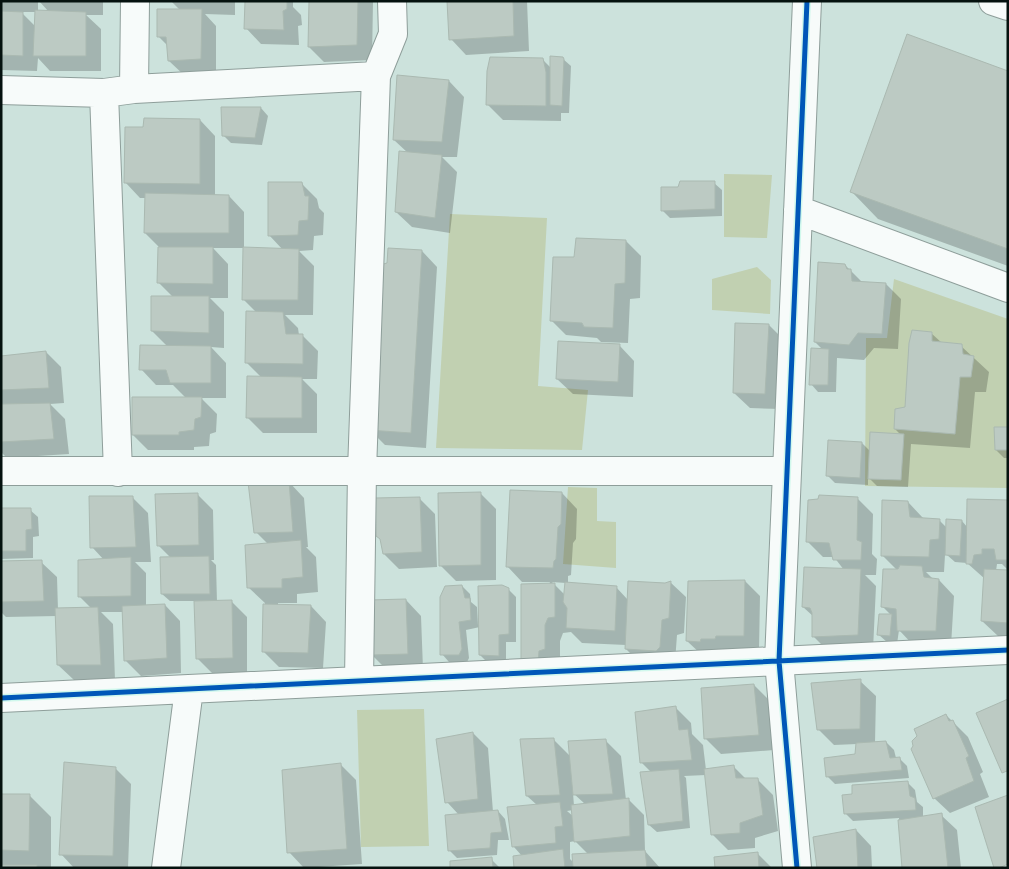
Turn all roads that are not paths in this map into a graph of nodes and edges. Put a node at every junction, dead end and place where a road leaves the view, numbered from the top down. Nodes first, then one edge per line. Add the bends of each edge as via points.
1 (135, 1) edge
2 (392, 1) edge
3 (807, 1) edge
4 (993, 1) edge
5 (1008, 6) edge
6 (376, 76) junction
7 (134, 89) junction
8 (1, 90) edge
9 (104, 92) junction
10 (798, 210) junction
11 (1008, 288) edge
12 (362, 471) junction
13 (786, 471) junction
14 (1, 472) edge
15 (118, 472) junction
16 (1008, 650) edge
17 (779, 661) junction
18 (359, 681) junction
19 (189, 689) junction
20 (1, 698) edge
21 (166, 868) edge
22 (797, 868) edge

1 - 7 street
2 - 6 street via 393,34
3 - 10 street
4 - 5 street
6 - 7 street
6 - 12 street
7 - 9 street
8 - 9 street
9 - 15 street
10 - 11 street
10 - 13 street
12 - 13 street
12 - 15 street
12 - 18 street
13 - 17 street
14 - 15 street
16 - 17 street
17 - 18 street
17 - 22 street
18 - 19 street
19 - 20 street
19 - 21 street

